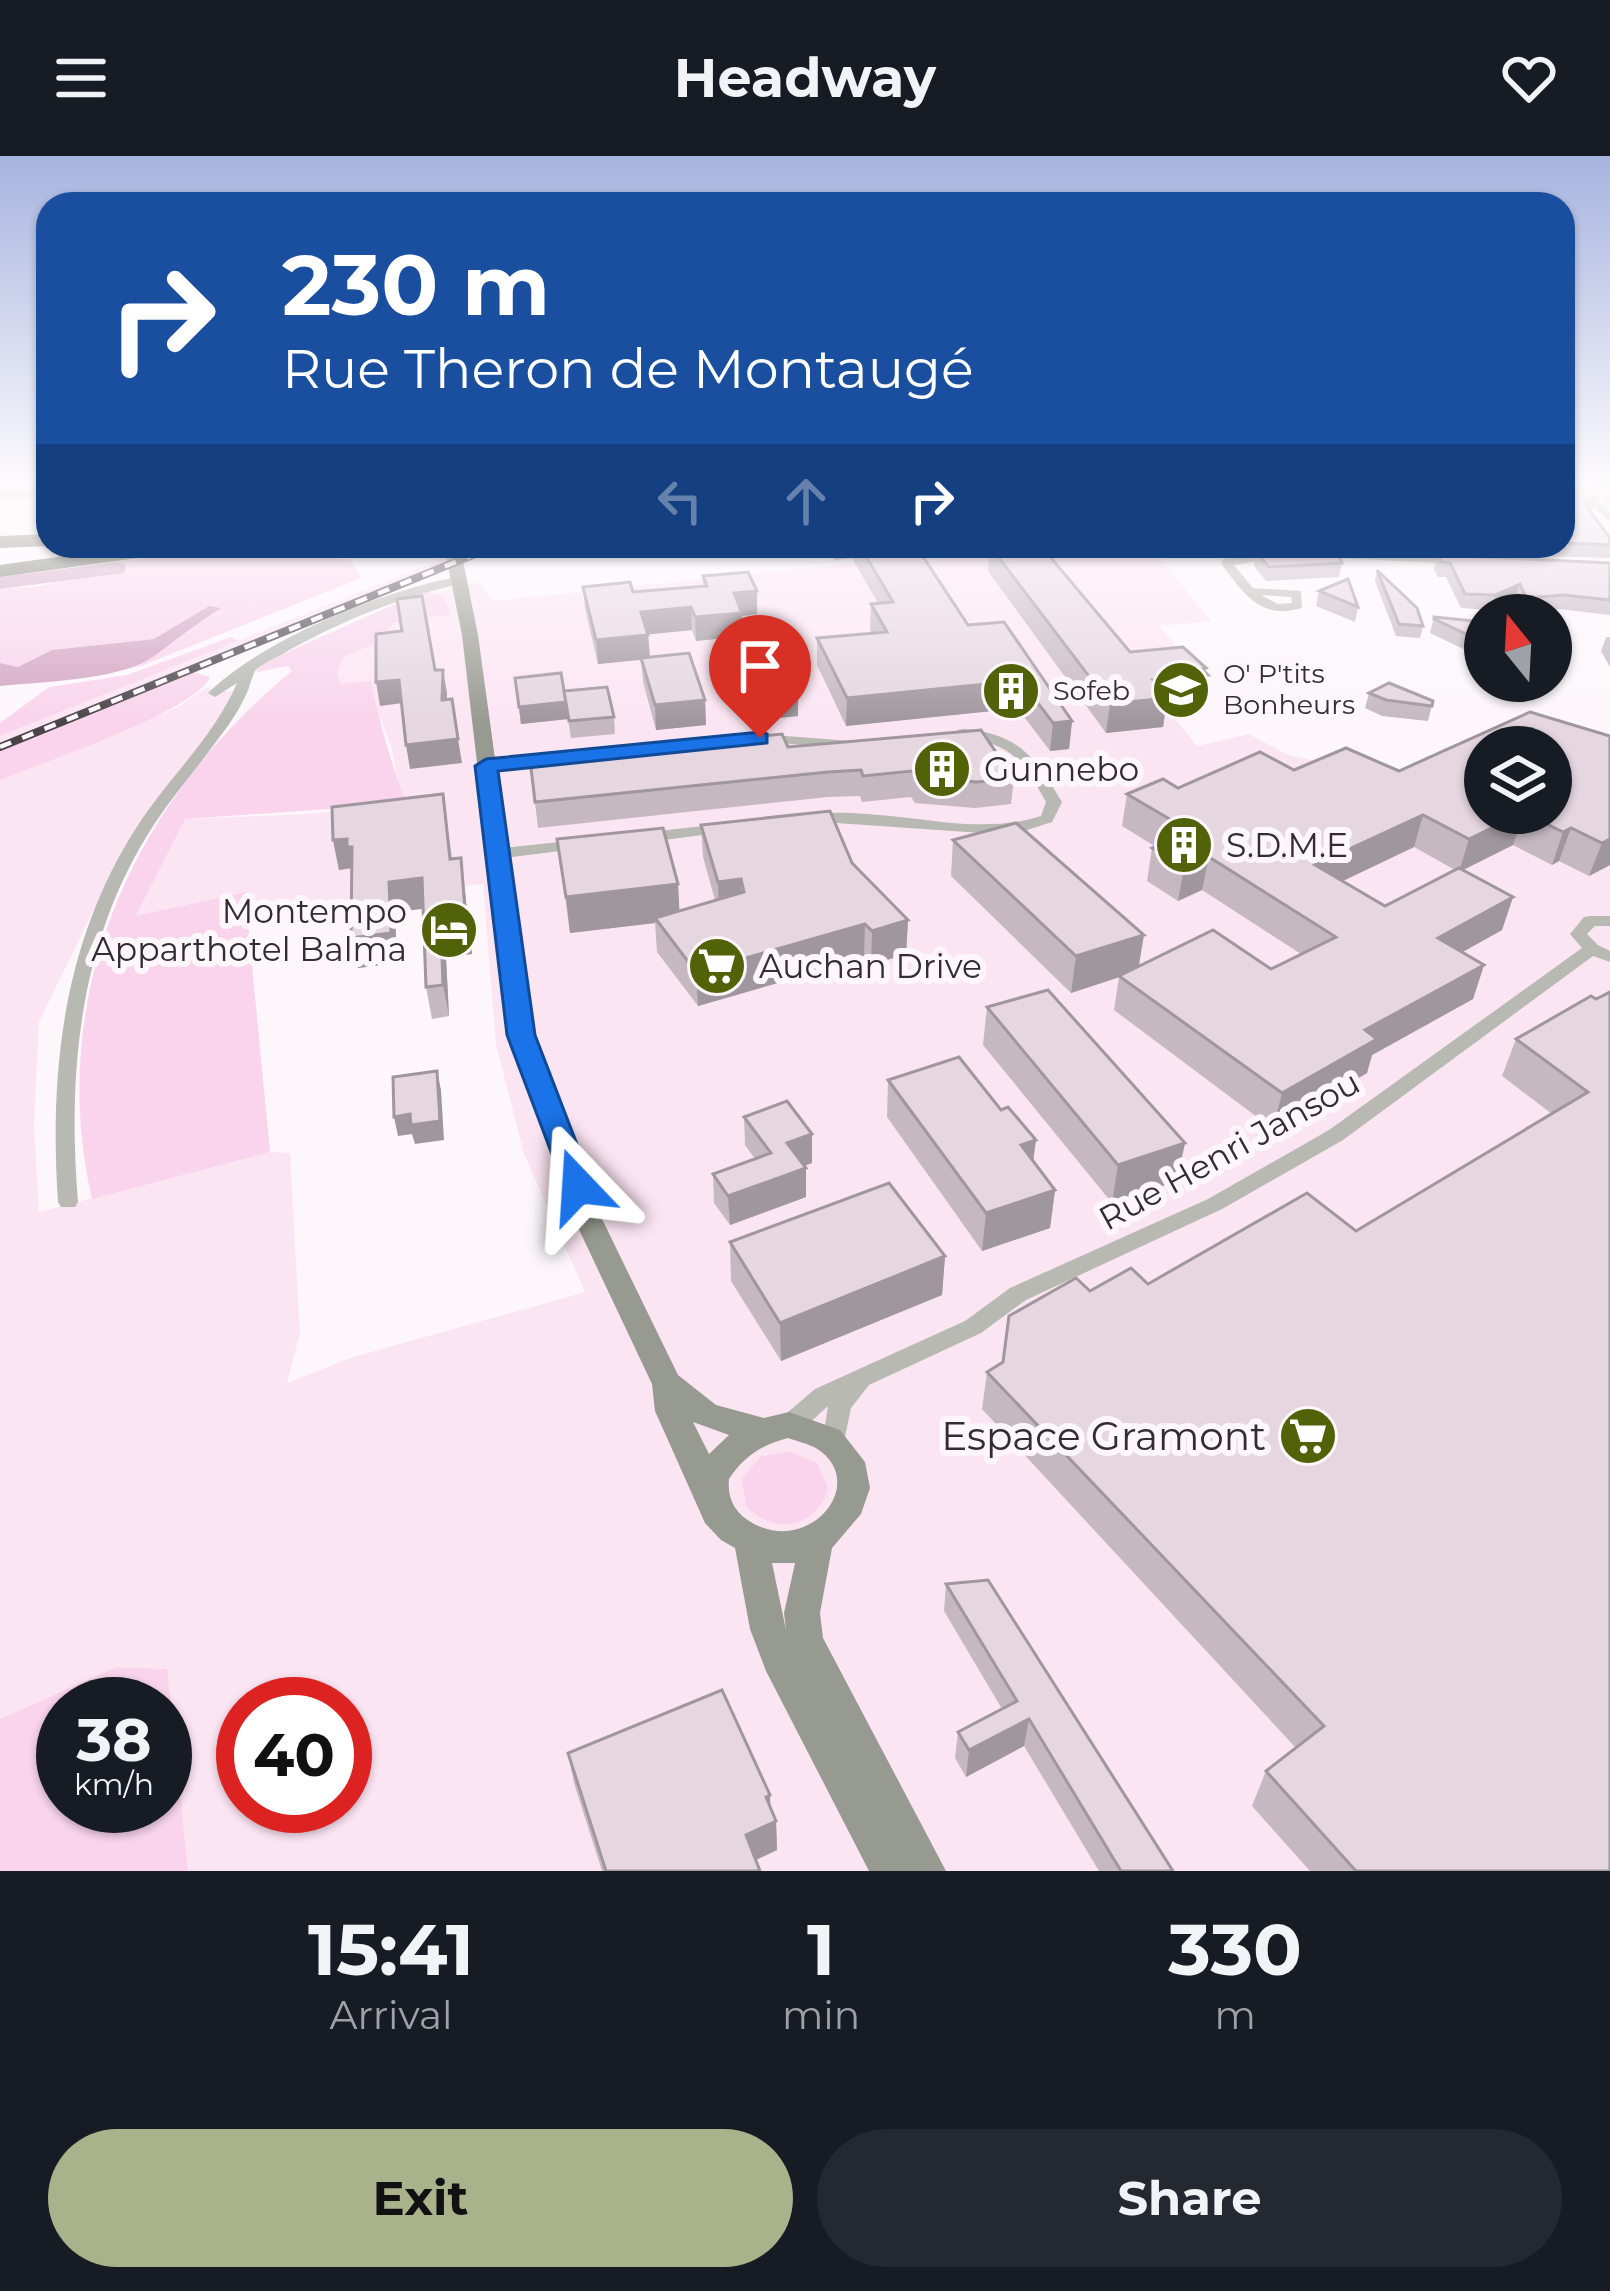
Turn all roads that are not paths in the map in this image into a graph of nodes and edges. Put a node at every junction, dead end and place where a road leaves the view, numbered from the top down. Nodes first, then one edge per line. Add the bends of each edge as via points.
1 (51, 564) edge
2 (456, 564) edge
3 (1231, 564) edge
4 (0, 571) edge
5 (460, 580) junction
6 (1251, 591) dead end
7 (250, 665) junction
8 (215, 693) dead end
9 (947, 734) edge
10 (742, 740) edge
11 (873, 742) edge
12 (568, 758) edge
13 (486, 766) junction
14 (797, 820) edge
15 (733, 828) edge
16 (625, 840) edge
17 (604, 842) edge
18 (495, 854) junction
19 (1610, 920) edge
20 (1601, 953) edge
21 (68, 1202) dead end
22 (875, 1370) junction
23 (668, 1384) junction
24 (774, 1428) junction
25 (834, 1444) junction
26 (714, 1497) junction
27 (751, 1541) junction
28 (815, 1542) junction
29 (890, 1871) edge
30 (926, 1871) edge

1 - 4 highway
2 - 5 street
3 - 6 street
5 - 7 street via 421,587
5 - 13 street
7 - 8 street
7 - 21 street via 238,703 117,871 85,948 65,1060
9 - 14 street via 982,733 1019,748 1054,811 1013,830 868,817
10 - 11 street
12 - 13 street
13 - 18 street
15 - 16 street
17 - 18 street
18 - 23 street via 529,1062 588,1219
19 - 20 street via 1578,929
20 - 22 street, Rue Henri Jansou via 1336,1135 1215,1204
22 - 24 street, Rue Henri Jansou
22 - 25 street, Rue Henri Jansou via 840,1404
23 - 24 street via 706,1415
23 - 26 street via 671,1411
24 - 25 street
24 - 26 street via 729,1449
25 - 28 street via 853,1472 855,1492 835,1530
26 - 27 street via 726,1523
27 - 28 street via 772,1548
27 - 29 street via 784,1671
28 - 30 street via 802,1613 806,1641

